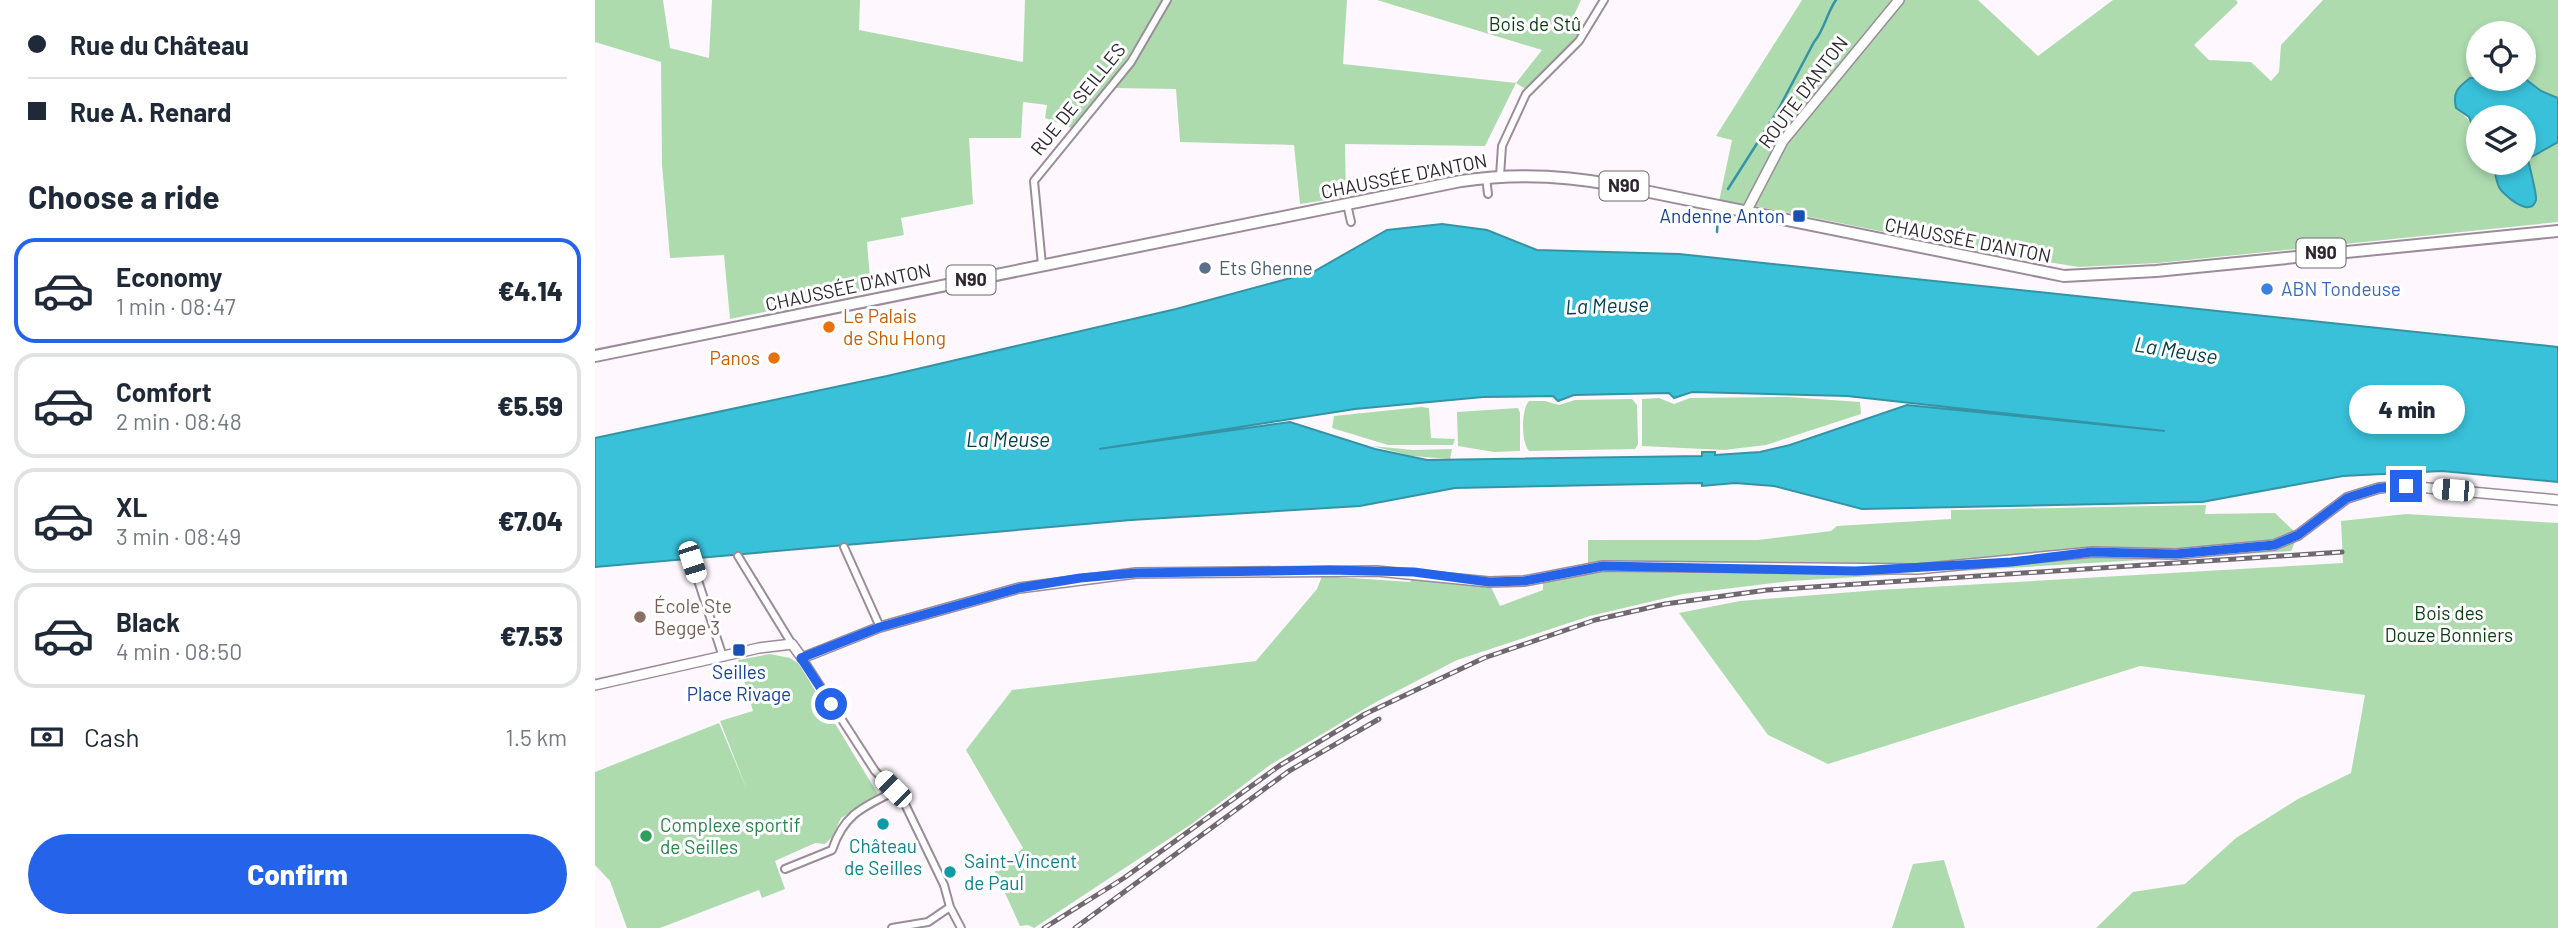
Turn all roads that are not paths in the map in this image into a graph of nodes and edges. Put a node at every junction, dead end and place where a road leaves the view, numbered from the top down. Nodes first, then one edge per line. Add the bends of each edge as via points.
1 (1167, 0) edge
2 (1604, 0) edge
3 (1899, 0) edge
4 (1500, 176) junction
5 (1486, 177) junction
6 (1488, 194) dead end
7 (1346, 204) junction
8 (1746, 212) junction
9 (1351, 222) dead end
10 (2558, 231) edge
11 (1042, 265) junction
12 (595, 356) edge
13 (2558, 500) edge
14 (844, 547) dead end
15 (738, 556) dead end
16 (692, 562) dead end
17 (880, 627) junction
18 (792, 644) junction
19 (723, 657) junction
20 (801, 658) junction
21 (595, 685) edge
22 (895, 791) junction
23 (785, 869) dead end
24 (950, 907) junction
25 (892, 928) edge
26 (961, 928) edge

1 - 11 street, RUE DE SEILLES via 1131,62 1034,181
2 - 4 street via 1579,41 1526,94 1502,146
3 - 8 street, ROUTE D'ANTON via 1783,141
4 - 5 main road, CHAUSSÉE D'ANTON / N90
4 - 8 main road, CHAUSSÉE D'ANTON / N90 via 1574,177
5 - 6 street
5 - 7 main road, CHAUSSÉE D'ANTON / N90
7 - 9 street
7 - 11 main road, CHAUSSÉE D'ANTON / N90
8 - 10 main road, CHAUSSÉE D'ANTON / N90 via 2064,276
11 - 12 main road, CHAUSSÉE D'ANTON / N90
13 - 17 street via 2406,486 2379,488 2347,498 2298,535 2274,545 2176,554 2092,552 1917,569 1603,566 1524,581 1489,582 1414,572 1136,573 1019,588
14 - 17 street
15 - 18 street
16 - 19 street
17 - 20 street
18 - 19 street
18 - 20 street
19 - 21 street
20 - 22 street via 875,771
22 - 23 street via 843,824 832,850
22 - 24 street via 944,885
24 - 25 street via 928,922
24 - 26 street

